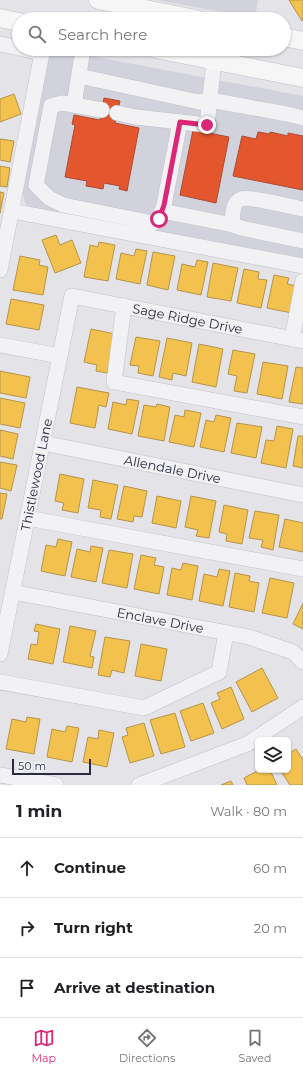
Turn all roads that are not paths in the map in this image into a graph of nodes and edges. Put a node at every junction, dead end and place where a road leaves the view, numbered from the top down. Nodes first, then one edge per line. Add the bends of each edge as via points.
1 (98, 0) edge
2 (160, 12) edge
3 (0, 18) edge
4 (12, 21) edge
5 (291, 38) edge
6 (303, 41) edge
7 (0, 44) edge
8 (12, 47) edge
9 (41, 56) edge
10 (82, 56) edge
11 (216, 56) edge
12 (220, 56) edge
13 (79, 76) junction
14 (303, 78) edge
15 (210, 100) junction
16 (74, 105) junction
17 (102, 110) dead end
18 (117, 113) dead end
19 (303, 118) edge
20 (180, 122) junction
21 (303, 209) edge
22 (12, 211) junction
23 (162, 211) junction
24 (233, 225) junction
25 (303, 241) edge
26 (303, 266) edge
27 (0, 270) edge
28 (303, 281) edge
29 (72, 296) joint
30 (124, 306) junction
31 (297, 340) edge
32 (0, 345) edge
33 (60, 356) junction
34 (303, 418) edge
35 (43, 443) junction
36 (303, 495) edge
37 (27, 518) junction
38 (303, 569) edge
39 (12, 592) junction
40 (226, 633) junction
41 (0, 654) edge
42 (303, 662) edge
43 (0, 682) edge
44 (303, 707) edge
45 (0, 775) edge
46 (36, 783) edge
47 (56, 785) edge
48 (139, 785) edge

1 - 2 main road
3 - 4 main road
5 - 6 main road
7 - 8 street
9 - 22 street
10 - 13 street
11 - 15 street
12 - 14 main road
13 - 15 street via 199,102
13 - 16 street
15 - 19 street
15 - 20 street via 207,125
16 - 17 street
16 - 23 street via 62,103 51,106 36,185 48,198 62,205 153,223 159,219
18 - 20 street
20 - 23 street
21 - 24 street via 240,199 235,203
22 - 26 street
22 - 27 street
23 - 24 street
24 - 25 street
28 - 31 street
29 - 30 street, Sage Ridge Drive
29 - 33 street, Thistlewood Lane
30 - 31 street, Sage Ridge Drive
30 - 34 street via 114,382
32 - 33 street
33 - 35 street, Thistlewood Lane
35 - 36 street, Allendale Drive
35 - 37 street, Thistlewood Lane
37 - 38 street
37 - 39 street, Thistlewood Lane
39 - 40 street, Enclave Drive
39 - 41 street, Thistlewood Lane
40 - 42 street, Enclave Drive via 249,637 293,652
40 - 43 street via 219,672 144,708
44 - 48 street via 247,744
45 - 46 street
46 - 47 street

